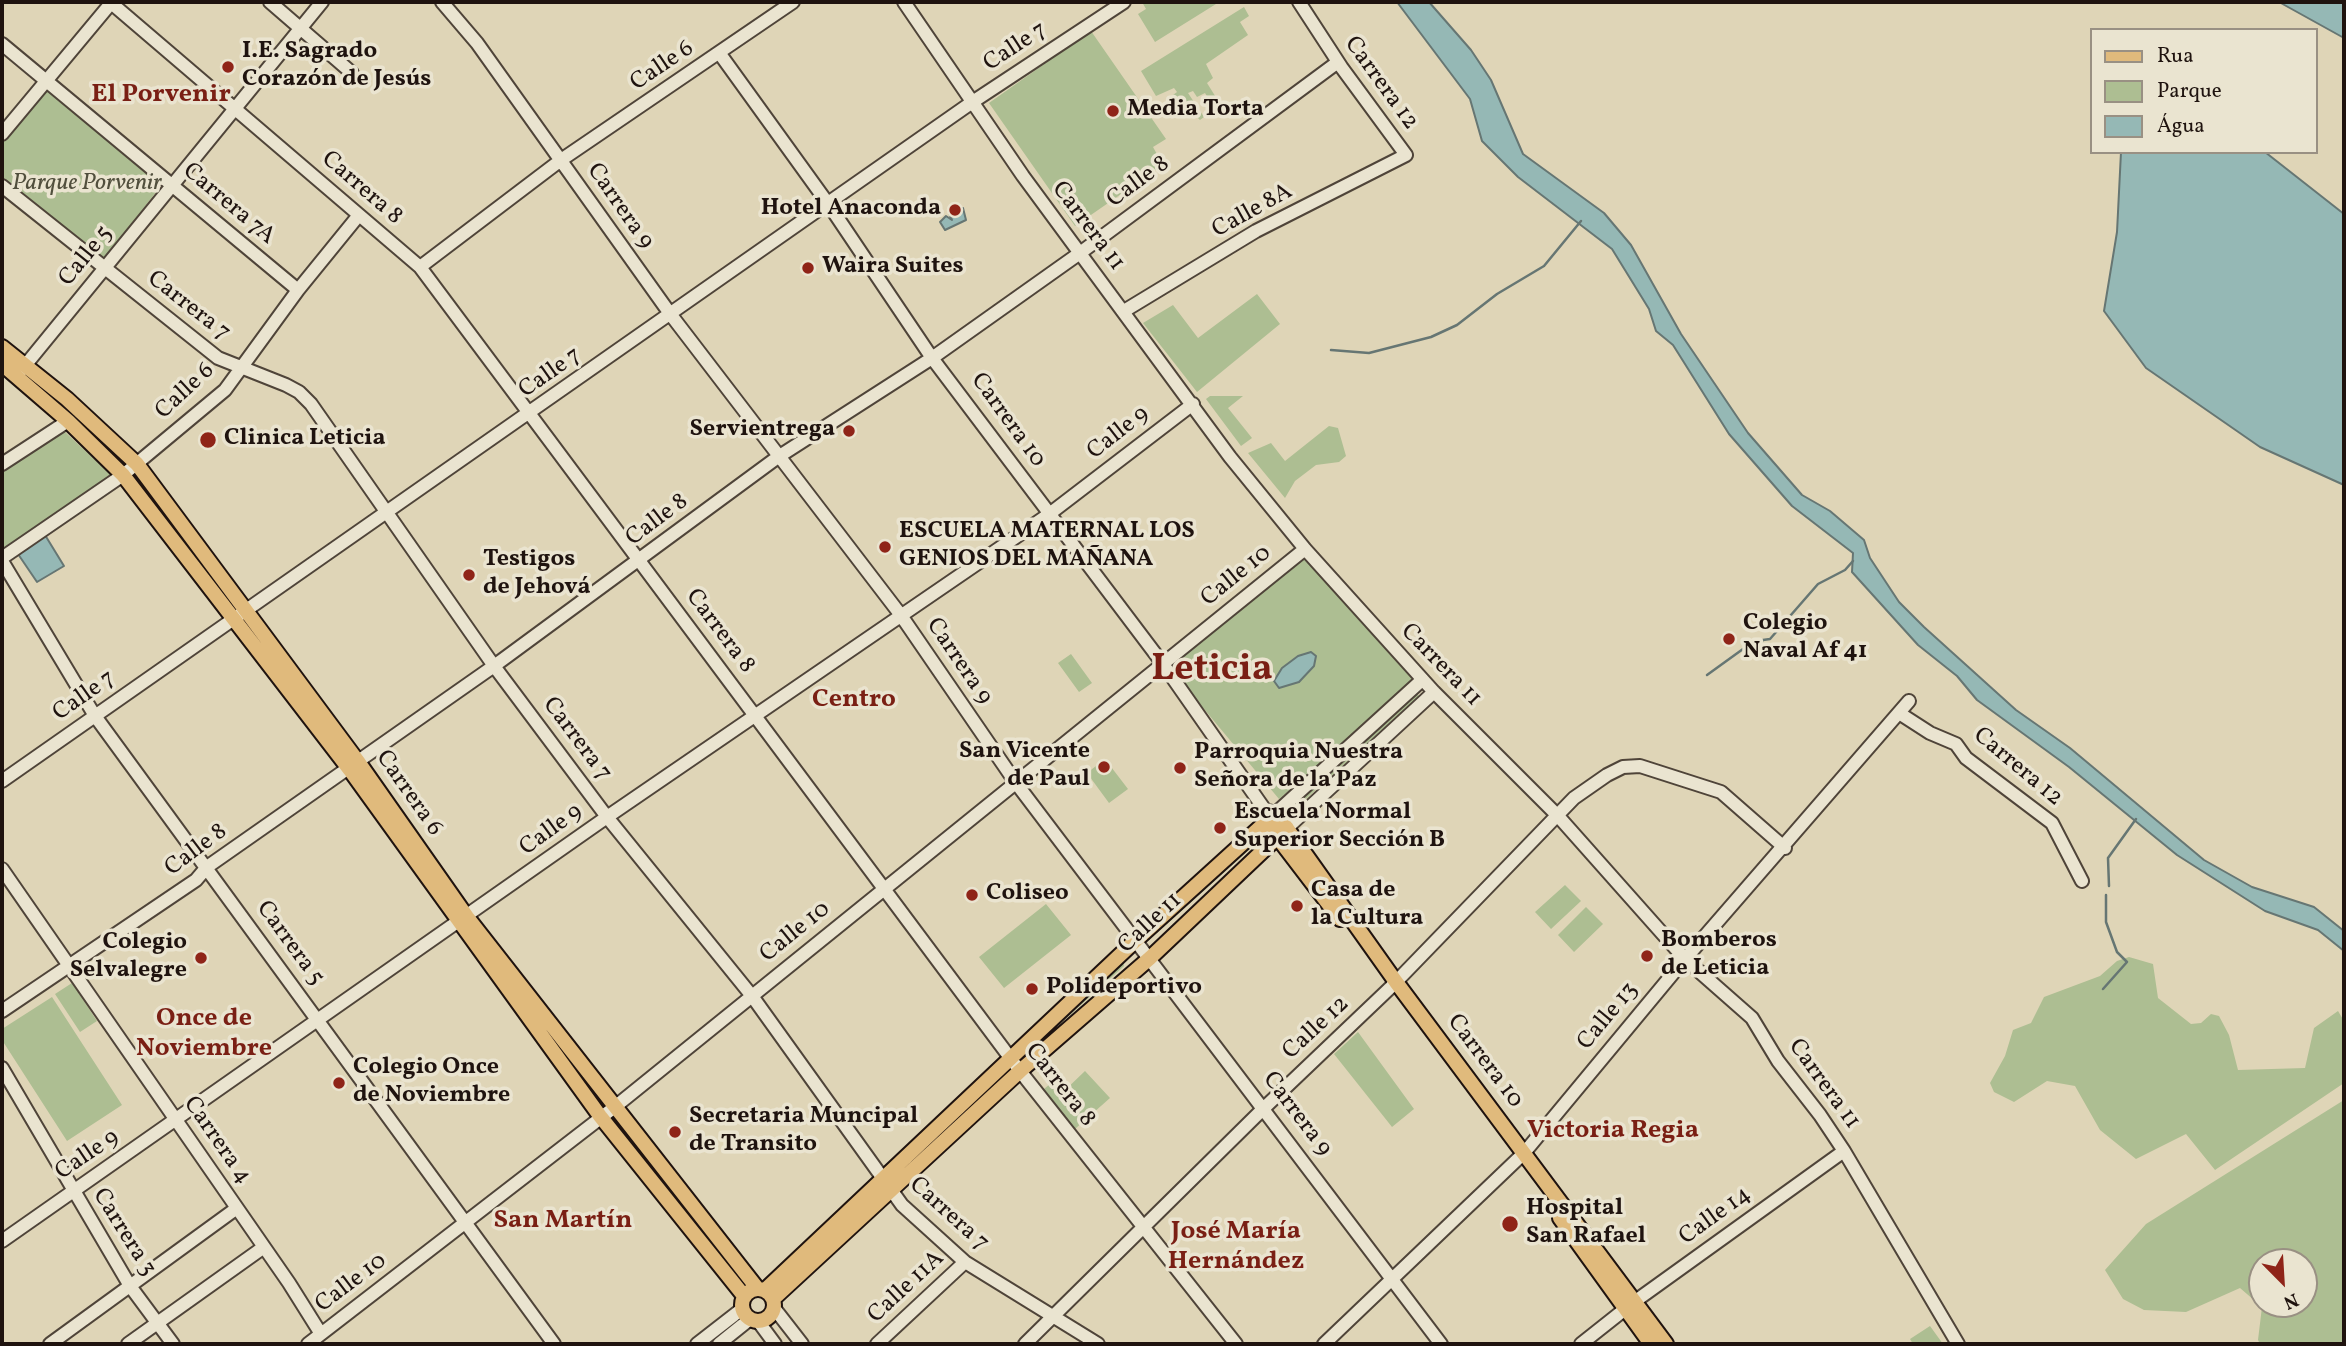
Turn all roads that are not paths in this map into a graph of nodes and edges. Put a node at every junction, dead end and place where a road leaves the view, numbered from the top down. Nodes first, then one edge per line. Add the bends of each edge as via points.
1 (111, 2) edge
2 (270, 2) edge
3 (322, 2) edge
4 (442, 2) edge
5 (793, 2) edge
6 (904, 2) edge
7 (1124, 2) edge
8 (1299, 2) edge
9 (300, 30) junction
10 (2, 44) edge
11 (720, 54) junction
12 (1338, 62) junction
13 (352, 72) dead end
14 (46, 80) junction
15 (971, 103) junction
16 (235, 107) junction
17 (2, 134) edge
18 (1406, 155) joint
19 (561, 160) junction
20 (172, 184) junction
21 (2, 186) edge
22 (829, 205) junction
23 (359, 215) junction
24 (1079, 252) junction
25 (420, 267) junction
26 (104, 268) junction
27 (298, 290) junction
28 (1124, 312) junction
29 (671, 315) junction
30 (2, 347) edge
31 (931, 356) junction
32 (2, 364) edge
33 (240, 366) junction
34 (21, 371) junction
35 (1193, 404) junction
36 (530, 414) junction
37 (68, 421) junction
38 (777, 456) junction
39 (2, 464) edge
40 (138, 464) junction
41 (123, 475) junction
42 (387, 513) junction
43 (1048, 515) junction
44 (1306, 549) junction
45 (2, 559) edge
46 (639, 561) junction
47 (900, 614) junction
48 (240, 616) junction
49 (1163, 664) junction
50 (494, 666) junction
51 (1422, 680) junction
52 (1434, 692) junction
53 (1909, 701) dead end
54 (1899, 713) junction
55 (95, 716) junction
56 (755, 716) junction
57 (354, 766) junction
58 (2, 781) edge
59 (1016, 783) junction
60 (1269, 815) junction
61 (1558, 816) junction
62 (607, 817) junction
63 (1282, 832) junction
64 (1784, 848) junction
65 (207, 867) junction
66 (2, 869) edge
67 (2082, 881) dead end
68 (884, 889) junction
69 (463, 920) junction
70 (1136, 940) junction
71 (1150, 958) junction
72 (1685, 959) junction
73 (70, 968) junction
74 (1394, 985) junction
75 (752, 996) junction
76 (2, 1011) edge
77 (318, 1020) junction
78 (1011, 1058) junction
79 (2, 1068) edge
80 (1020, 1071) junction
81 (616, 1106) junction
82 (1264, 1108) junction
83 (600, 1116) junction
84 (176, 1121) junction
85 (1844, 1151) junction
86 (1520, 1155) junction
87 (883, 1178) junction
88 (73, 1191) junction
89 (891, 1192) junction
90 (237, 1209) junction
91 (467, 1223) junction
92 (1144, 1229) junction
93 (2, 1241) edge
94 (264, 1247) junction
95 (965, 1262) junction
96 (1392, 1278) junction
97 (130, 1286) junction
98 (758, 1304) junction
99 (1629, 1306) junction
100 (1054, 1317) junction
101 (158, 1323) junction
102 (321, 1335) junction
103 (50, 1344) edge
104 (128, 1344) edge
105 (173, 1344) edge
106 (308, 1344) edge
107 (554, 1344) edge
108 (697, 1344) edge
109 (719, 1344) edge
110 (775, 1344) edge
111 (802, 1344) edge
112 (877, 1344) edge
113 (1026, 1344) edge
114 (1098, 1344) edge
115 (1236, 1344) edge
116 (1324, 1344) edge
117 (1441, 1344) edge
118 (1581, 1344) edge
119 (1651, 1344) edge
120 (1666, 1344) edge
121 (1958, 1344) edge

1 - 14 street
1 - 16 street, Carrera 8
2 - 9 street
3 - 9 street, Calle 5
4 - 19 street, Carrera 9
5 - 11 street, Calle 6
6 - 15 street, Carrera 11
7 - 15 street, Calle 7
8 - 12 street, Carrera 12
9 - 13 street
9 - 16 street, Calle 5
10 - 14 street, Carrera 7A
11 - 19 street, Calle 6
11 - 22 street, Carrera 10
12 - 18 street, Carrera 12
12 - 24 street, Calle 8
14 - 17 street
14 - 20 street, Carrera 7A
15 - 22 street, Calle 7
15 - 24 street, Carrera 11
16 - 20 street, Calle 5
16 - 23 street, Carrera 8
18 - 28 street, Calle 8A via 1256,231
19 - 25 street, Calle 6
19 - 29 street, Carrera 9
20 - 26 street, Calle 5
20 - 27 street, Carrera 7A
21 - 26 street, Carrera 7
22 - 29 street, Calle 7
22 - 31 street, Carrera 10
23 - 25 street, Carrera 8
23 - 27 street, Calle 6
24 - 28 street, Carrera 11
24 - 31 street, Calle 8
25 - 36 street, Carrera 8
26 - 33 street, Carrera 7 via 218,358
26 - 34 street, Calle 5
27 - 33 street, Calle 6
28 - 35 street, Carrera 11
29 - 36 street, Calle 7
29 - 38 street, Carrera 9
30 - 34 main road, Carrera 6
31 - 38 street, Calle 8
31 - 43 street, Carrera 10
32 - 34 main road, Carrera 6
33 - 40 street, Calle 6 via 225,390
33 - 42 street, Carrera 7 via 299,392
34 - 37 main road, Carrera 6
34 - 40 main road, Carrera 6 via 67,399
35 - 43 street, Calle 9
35 - 44 street, Carrera 11
36 - 42 street, Calle 7
36 - 46 street, Carrera 8
37 - 39 street
37 - 41 main road, Carrera 6
38 - 46 street, Calle 8
38 - 47 street, Carrera 9
40 - 41 street, Calle 6
40 - 48 main road, Carrera 6
41 - 45 street, Calle 6
41 - 48 main road, Carrera 6
42 - 48 street, Calle 7
42 - 50 street, Carrera 7
43 - 47 street, Calle 9
43 - 49 street, Carrera 10
44 - 49 street, Calle 10
44 - 51 street, Carrera 11
45 - 55 street, Carrera 5
46 - 50 street, Calle 8
46 - 56 street, Carrera 8
47 - 56 street, Calle 9
47 - 59 street, Carrera 9
48 - 55 street, Calle 7
48 - 57 main road, Carrera 6
49 - 59 street, Calle 10
49 - 60 street, Carrera 10
50 - 57 street, Calle 8
50 - 62 street, Carrera 7
51 - 52 street, Carrera 11
51 - 60 street, Calle 11
52 - 61 street, Carrera 11
52 - 63 street, Calle 11
53 - 54 street, Calle 13
54 - 64 street, Calle 13
54 - 67 street, Carrera 12 via 1956,744 1966,758 2052,822
55 - 58 street, Calle 7
55 - 65 street, Carrera 5
56 - 62 street, Calle 9
56 - 68 street, Carrera 8
57 - 65 street, Calle 8
57 - 69 main road, Carrera 6
59 - 68 street, Calle 10
59 - 70 street, Carrera 9
60 - 63 main road, Carrera 10
60 - 70 main road, Calle 11
61 - 64 street, Calle 12 via 1574,798 1607,775 1623,767 1640,766 1721,792
61 - 72 street, Carrera 11
61 - 74 street, Calle 12
62 - 69 street, Calle 9
62 - 75 street, Carrera 7
63 - 71 main road, Calle 11
63 - 74 main road, Carrera 10
64 - 72 street, Calle 13
65 - 73 street, Calle 8 via 196,880
65 - 77 street, Carrera 5
66 - 73 street, Carrera 4
68 - 75 street, Calle 10
68 - 78 street, Carrera 8
69 - 77 street, Calle 9
69 - 81 main road, Carrera 6
69 - 83 main road, Carrera 6
70 - 71 street, Carrera 9
70 - 78 main road, Calle 11
71 - 80 main road, Calle 11
71 - 82 street, Carrera 9
72 - 85 street, Carrera 11 via 1752,1018
72 - 86 street, Calle 13
73 - 76 street, Calle 8
73 - 84 street, Carrera 4
74 - 82 street, Calle 12
74 - 86 main road, Carrera 10
75 - 81 street, Calle 10
75 - 87 street, Carrera 7
77 - 84 street, Calle 9
77 - 91 street, Carrera 5
78 - 80 street, Carrera 8
78 - 87 main road, Calle 11
79 - 88 street, Carrera 3
80 - 89 main road, Calle 11
80 - 92 street, Carrera 8
81 - 83 street, Calle 10
81 - 98 main road, Carrera 6
82 - 92 street, Calle 12
82 - 96 street, Carrera 9
83 - 91 street, Calle 10
83 - 98 main road, Carrera 6
84 - 88 street, Calle 9
84 - 90 street, Carrera 4
85 - 99 street, Calle 14
85 - 121 street, Carrera 11
86 - 96 street, Calle 13
86 - 99 main road, Carrera 10
87 - 89 street, Carrera 7
87 - 98 main road, Calle 11
88 - 93 street, Calle 9
88 - 97 street, Carrera 3
89 - 95 street, Carrera 7
89 - 98 main road, Calle 11
90 - 94 street, Carrera 4
90 - 97 street
91 - 102 street, Calle 10
91 - 107 street, Carrera 5
92 - 100 street, Calle 12
92 - 115 street, Carrera 8
94 - 101 street
94 - 102 street, Carrera 4
95 - 100 street, Carrera 7
95 - 112 street, Calle 11A
96 - 116 street, Calle 13
96 - 117 street, Carrera 9
97 - 101 street, Carrera 3
97 - 103 street
98 - 108 street, Calle 11
98 - 109 street, Calle 11
98 - 110 street, Carrera 6
98 - 111 street, Carrera 6
99 - 118 street, Calle 14
99 - 119 main road, Carrera 10
99 - 120 main road, Carrera 10
100 - 113 street, Calle 12
100 - 114 street, Carrera 7
101 - 104 street
101 - 105 street, Carrera 3
102 - 106 street, Calle 10

